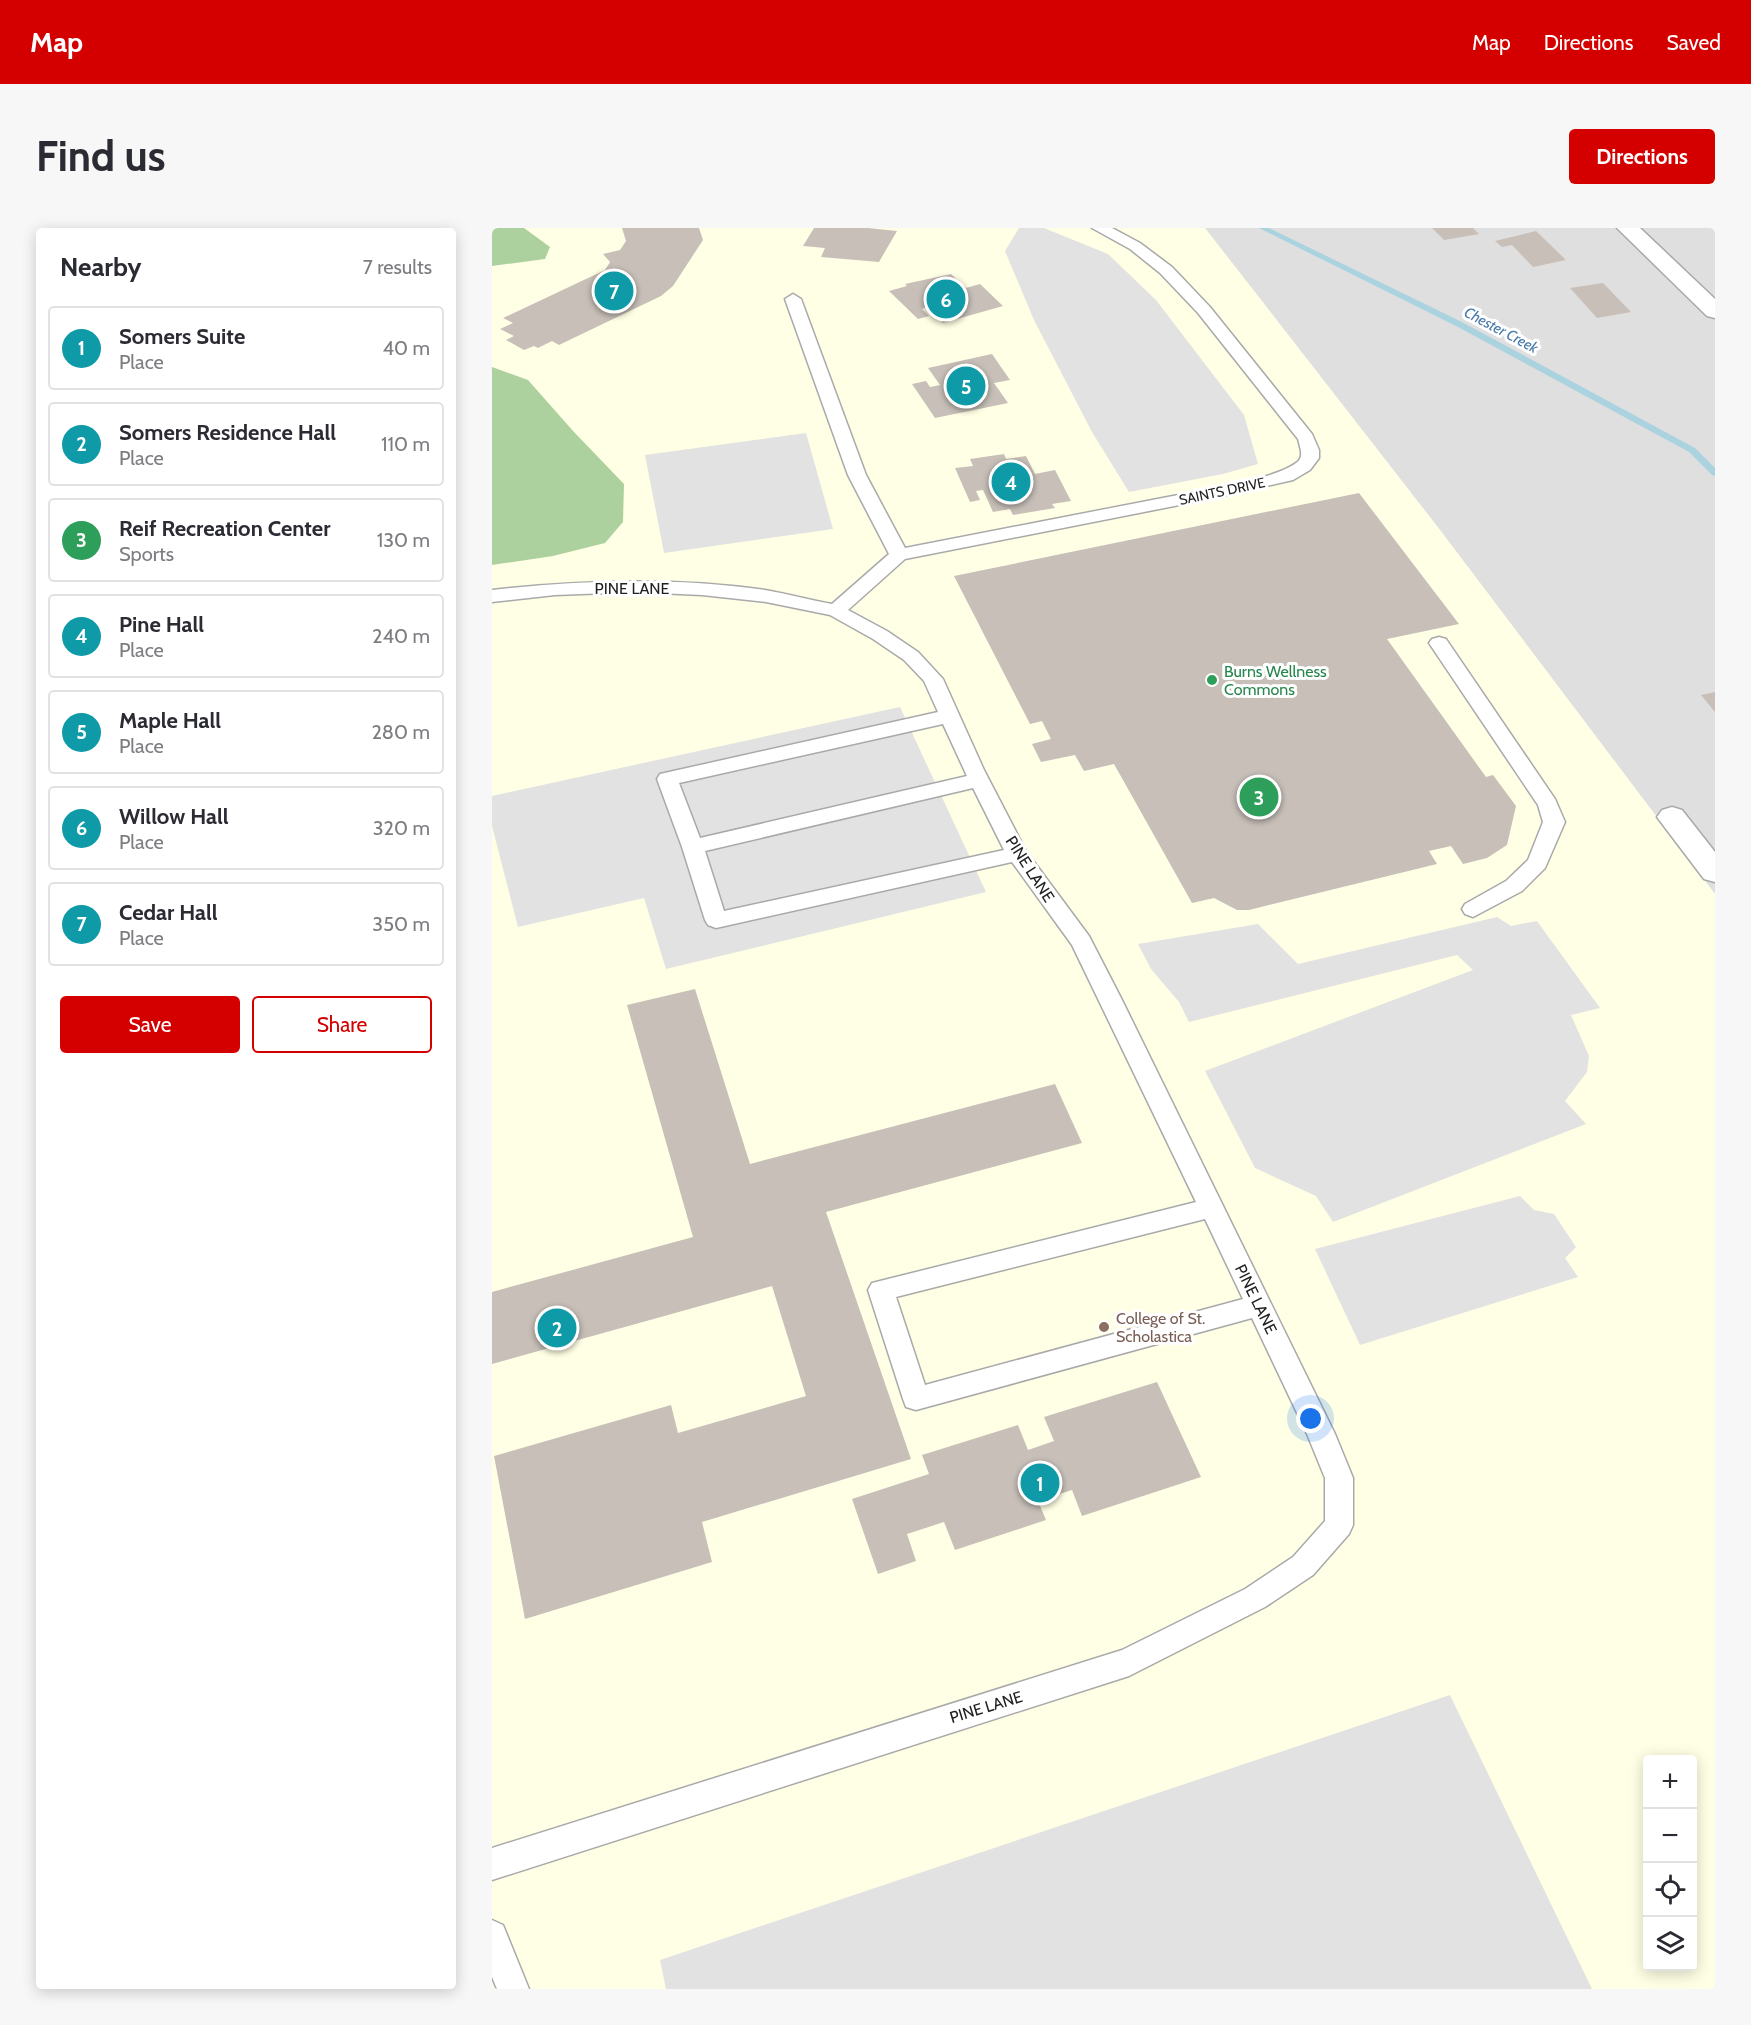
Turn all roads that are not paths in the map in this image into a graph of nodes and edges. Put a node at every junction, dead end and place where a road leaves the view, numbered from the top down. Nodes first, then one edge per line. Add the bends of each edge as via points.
1 (1100, 228) edge
2 (1628, 228) edge
3 (793, 298) dead end
4 (1715, 311) edge
5 (899, 555) junction
6 (492, 596) edge
7 (836, 611) junction
8 (1438, 643) dead end
9 (949, 716) junction
10 (979, 780) junction
11 (1672, 817) dead end
12 (693, 847) junction
13 (1017, 854) junction
14 (1715, 872) edge
15 (1473, 909) dead end
16 (1212, 1208) junction
17 (1259, 1305) junction
18 (492, 1864) edge
19 (492, 1936) edge
20 (513, 1989) edge

1 - 5 lane, SAINTS DRIVE via 1135,246 1166,270 1204,310 1306,438 1310,458 1295,471 1276,479
2 - 4 street
3 - 5 lane via 857,475
5 - 7 lane
6 - 7 lane, PINE LANE via 635,586 766,596
7 - 9 lane, PINE LANE via 911,656 933,679
8 - 15 lane via 1548,804 1554,822 1537,863 1514,886
9 - 10 lane, PINE LANE
9 - 12 lane via 667,779
10 - 12 lane
10 - 13 lane, PINE LANE
11 - 14 street
12 - 13 lane via 716,920
13 - 16 lane, PINE LANE via 1081,942
16 - 17 lane, PINE LANE
16 - 17 lane via 880,1290 916,1399
17 - 18 lane, PINE LANE via 1339,1478 1339,1525 1303,1566 1255,1598 1129,1662
19 - 20 lane

